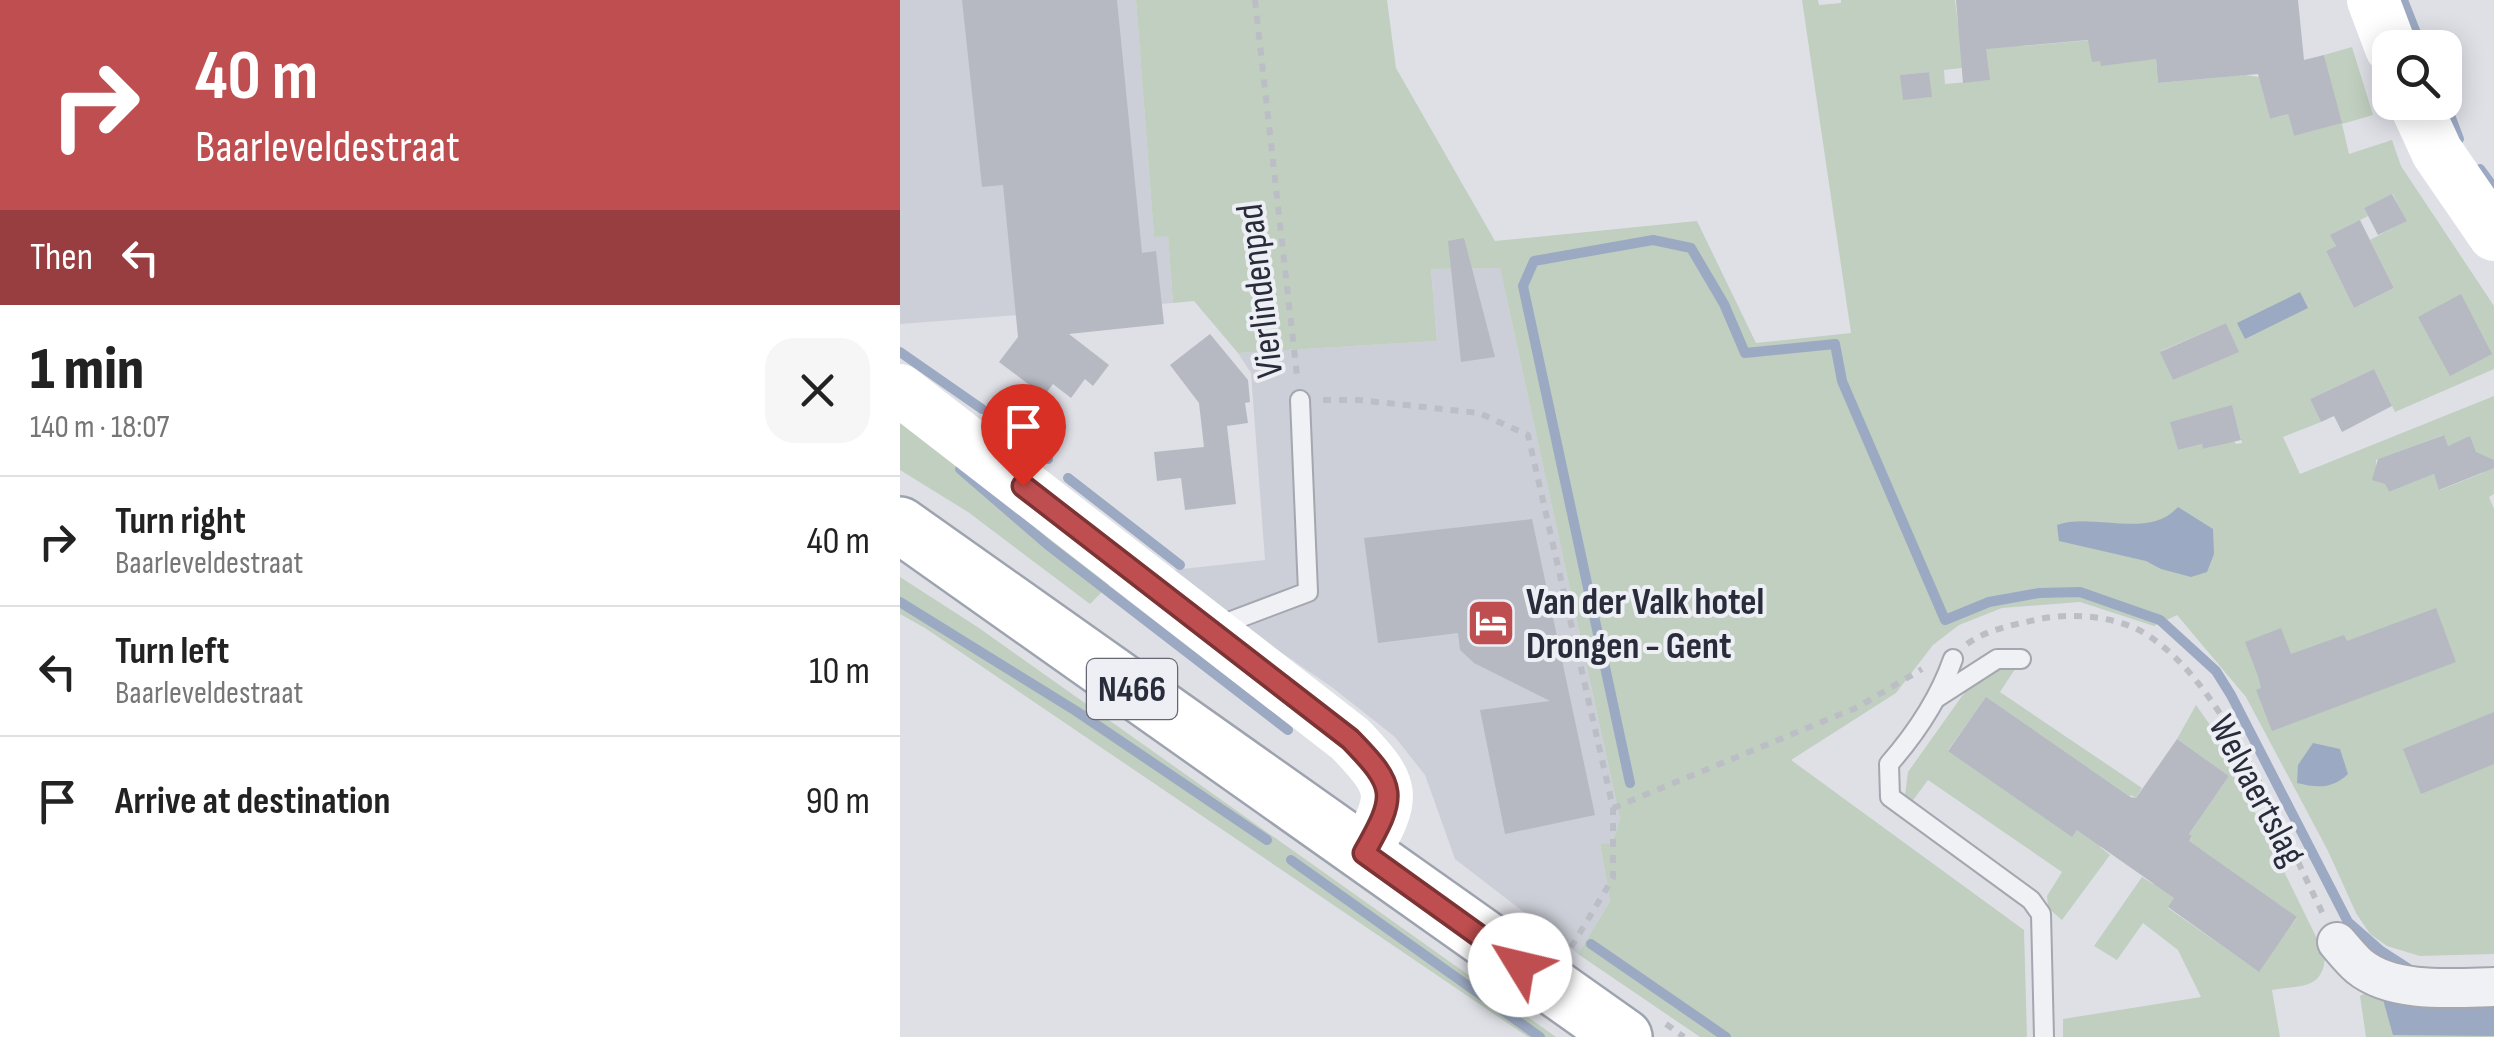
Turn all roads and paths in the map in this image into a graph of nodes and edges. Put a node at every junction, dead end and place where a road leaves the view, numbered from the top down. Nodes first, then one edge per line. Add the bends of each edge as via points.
1 (1256, 0) edge
2 (2372, 0) edge
3 (2384, 30) edge
4 (2422, 120) edge
5 (2494, 235) edge
6 (900, 390) edge
7 (1300, 400) junction
8 (900, 524) edge
9 (1208, 629) junction
10 (1956, 653) joint
11 (2021, 659) dead end
12 (1925, 668) dead end
13 (1936, 699) junction
14 (1613, 808) junction
15 (1364, 853) junction
16 (2337, 942) joint
17 (1566, 955) dead end
18 (2494, 986) edge
19 (1619, 1036) edge
20 (2044, 1037) edge

1 - 7 path, Vierlindenpad
2 - 3 street
4 - 5 street
6 - 9 street
7 - 9 lane via 1308,592
7 - 14 path, Vierlindenpad via 1479,413 1528,435
8 - 15 main road, N466
9 - 15 street via 1379,769 1389,791 1384,818
10 - 13 lane
10 - 16 path, Welvaertslag via 2011,625 2070,615 2120,624 2156,640 2224,717
11 - 13 lane via 1997,659
12 - 14 path via 1858,708
13 - 20 lane via 1890,764 1890,797 2041,914
14 - 17 path, Vierlindenpad via 1614,878
15 - 19 main road, N466
16 - 18 street via 2362,968 2404,984

